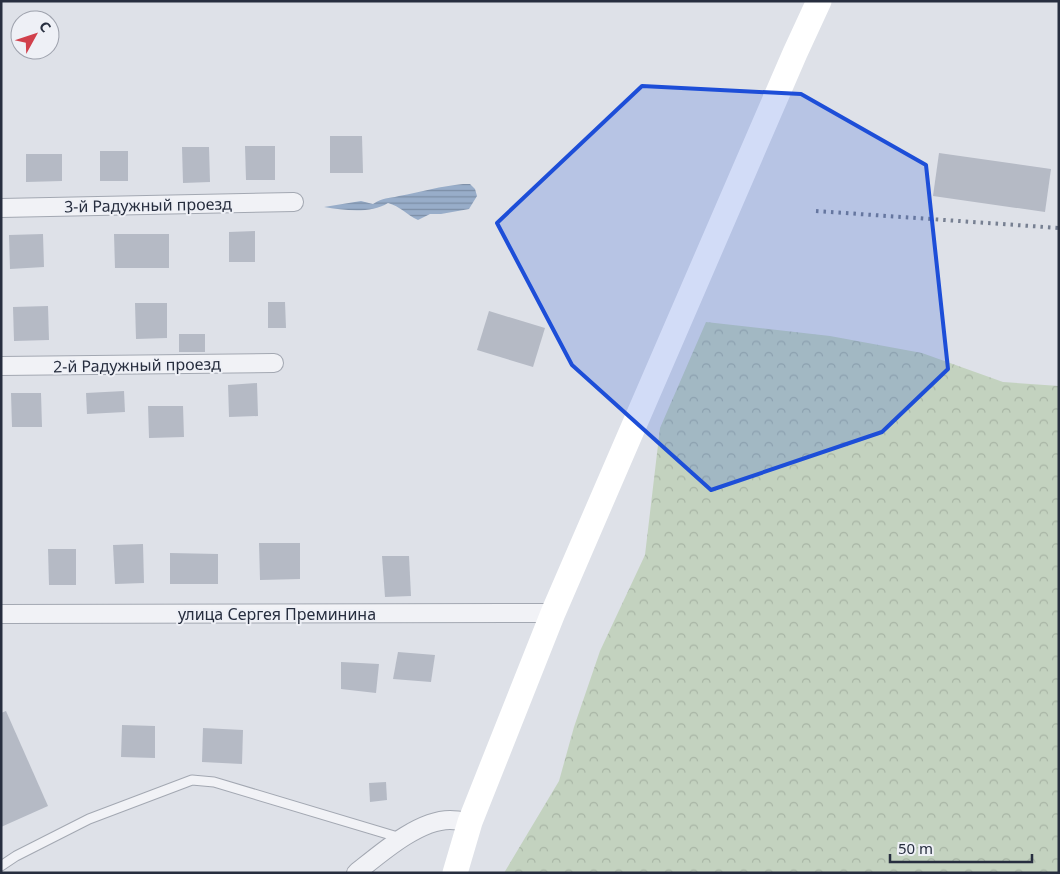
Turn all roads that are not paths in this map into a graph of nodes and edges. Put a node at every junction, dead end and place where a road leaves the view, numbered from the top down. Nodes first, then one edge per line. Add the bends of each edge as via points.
1 (819, 1) edge
2 (294, 202) dead end
3 (1, 208) edge
4 (274, 363) dead end
5 (1, 366) edge
6 (553, 613) junction
7 (1, 614) edge
8 (470, 822) junction
9 (401, 838) junction
10 (1, 866) edge
11 (356, 873) edge
12 (455, 873) edge

1 - 6 street
2 - 3 street, 3-й Радужный проезд
4 - 5 street, 2-й Радужный проезд
6 - 7 street, улица Сергея Преминина
6 - 8 street
8 - 9 street via 450,820 430,824
8 - 12 street
9 - 10 lane via 214,782 192,780 89,819
9 - 11 street

